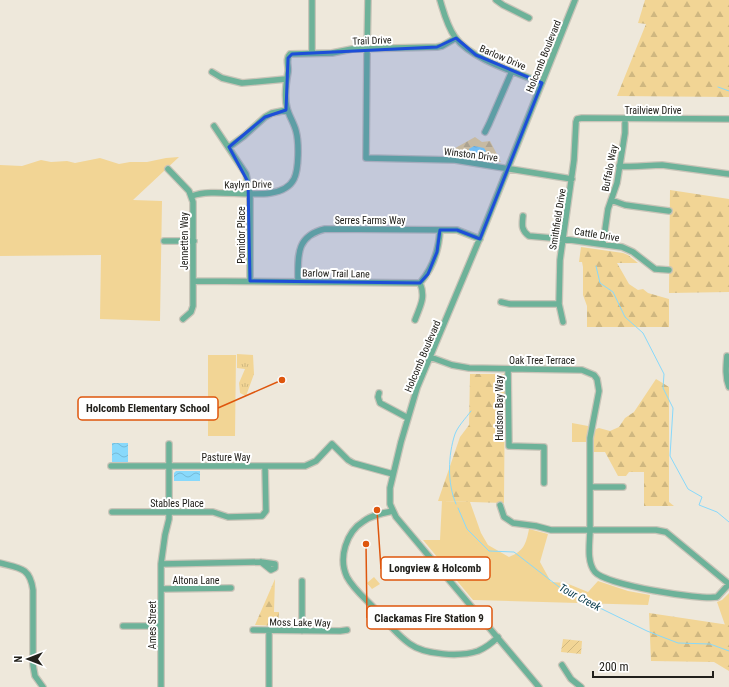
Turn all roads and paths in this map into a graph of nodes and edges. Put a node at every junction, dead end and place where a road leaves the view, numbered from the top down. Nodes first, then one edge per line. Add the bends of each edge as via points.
1 (312, 0) edge
2 (368, 0) edge
3 (440, 0) edge
4 (496, 0) edge
5 (575, 0) edge
6 (529, 18) dead end
7 (456, 38) junction
8 (367, 48) junction
9 (312, 53) junction
10 (288, 56) joint
11 (512, 71) junction
12 (212, 72) dead end
13 (286, 79) junction
14 (542, 83) junction
15 (287, 110) junction
16 (625, 119) junction
17 (729, 119) edge
18 (578, 120) joint
19 (214, 126) dead end
20 (485, 132) dead end
21 (229, 147) junction
22 (620, 166) junction
23 (508, 168) junction
24 (168, 169) dead end
25 (729, 174) edge
26 (572, 179) junction
27 (250, 193) junction
28 (192, 196) junction
29 (611, 200) junction
30 (669, 211) dead end
31 (523, 216) dead end
32 (440, 230) junction
33 (563, 238) junction
34 (480, 239) junction
35 (164, 241) dead end
36 (194, 241) junction
37 (603, 244) junction
38 (669, 270) dead end
39 (193, 281) junction
40 (250, 281) junction
41 (298, 282) junction
42 (420, 284) junction
43 (501, 302) dead end
44 (559, 304) junction
45 (183, 319) dead end
46 (414, 320) dead end
47 (563, 322) dead end
48 (430, 356) junction
49 (727, 356) dead end
50 (508, 369) junction
51 (729, 387) edge
52 (378, 393) dead end
53 (408, 418) junction
54 (169, 444) dead end
55 (112, 466) dead end
56 (169, 466) junction
57 (265, 466) junction
58 (393, 474) junction
59 (544, 483) dead end
60 (590, 487) junction
61 (623, 487) dead end
62 (500, 505) dead end
63 (393, 511) junction
64 (112, 512) dead end
65 (169, 512) junction
66 (590, 530) junction
67 (261, 562) dead end
68 (0, 564) edge
69 (161, 564) junction
70 (302, 581) dead end
71 (729, 584) edge
72 (231, 588) dead end
73 (161, 589) junction
74 (123, 626) dead end
75 (161, 626) junction
76 (253, 630) dead end
77 (269, 630) junction
78 (347, 630) dead end
79 (302, 631) junction
80 (498, 637) junction
81 (562, 665) dead end
82 (43, 687) edge
83 (161, 687) edge
84 (269, 687) edge
85 (539, 687) edge
86 (581, 687) edge

1 - 9 street
2 - 8 street
3 - 7 street, Barlow Drive
4 - 6 street
5 - 14 street, Holcomb Boulevard
7 - 8 street, Trail Drive via 437,47
7 - 11 street, Barlow Drive via 476,55
8 - 9 street, Trail Drive
8 - 23 street, Winston Drive via 366,158 448,159
9 - 10 street, Trail Drive
10 - 13 street, Kaylyn Drive
11 - 14 street, Barlow Drive
11 - 20 street
12 - 13 street via 222,78 242,83
13 - 15 street, Kaylyn Drive
14 - 23 street, Holcomb Boulevard
15 - 21 street via 265,117
15 - 27 street, Kaylyn Drive via 297,136 297,170 294,180 278,192
16 - 17 street, Trailview Drive
16 - 18 street, Trailview Drive
16 - 22 street, Buffalo Way
18 - 26 street, Smithfield Drive via 575,125
19 - 21 street, Pomidor Place
21 - 27 street, Pomidor Place via 246,174
22 - 25 street via 662,165
22 - 29 street, Buffalo Way
23 - 26 street, Winston Drive
23 - 34 street, Holcomb Boulevard
24 - 28 street
26 - 33 street, Smithfield Drive
27 - 28 street, Kaylyn Drive via 204,193
27 - 40 street, Pomidor Place
28 - 36 street, Jennetten Way
29 - 30 street via 626,205
29 - 37 street, Buffalo Way
31 - 33 street, Cattle Drive via 522,227 529,236
32 - 34 street, Serres Farms Way via 457,230
32 - 41 street, Serres Farms Way via 325,229 314,232 307,237 299,252
32 - 42 street via 440,245 428,274
33 - 37 street, Cattle Drive
33 - 44 street, Smithfield Drive
34 - 48 street, Holcomb Boulevard
35 - 36 street
36 - 39 street, Jennetten Way
37 - 38 street, Cattle Drive via 626,248 656,269
39 - 40 street, Barlow Trail Lane
39 - 45 street, Jennetten Way via 193,306 191,312
40 - 41 street, Barlow Trail Lane
41 - 42 street, Barlow Trail Lane
42 - 46 street via 424,297
43 - 44 street
44 - 47 street, Smithfield Drive
48 - 50 street, Oak Tree Terrace via 460,367
48 - 53 street, Holcomb Boulevard
49 - 51 street via 726,377
50 - 59 street, Hudson Bay Way via 508,446 544,447
50 - 60 street, Oak Tree Terrace via 582,370 590,372 597,379 599,390 591,430
52 - 53 street via 380,403
53 - 58 street, Holcomb Boulevard
54 - 56 street, Ames Street
55 - 56 street, Pasture Way
56 - 57 street, Pasture Way
56 - 65 street, Ames Street
57 - 58 street, Pasture Way via 311,464 332,444 353,463
57 - 65 street, Stables Place via 266,511 262,516 228,517 213,512
58 - 63 street, Holcomb Boulevard via 389,492
60 - 61 street
60 - 66 street, Oak Tree Terrace
62 - 66 street via 504,517 513,523 551,530
63 - 80 street, Holcomb Boulevard
63 - 80 street via 365,520 355,528 347,540 344,565 348,578 358,591 405,640 418,649 436,653 468,653 483,648
64 - 65 street, Stables Place
65 - 69 street, Ames Street
66 - 71 street via 666,532
66 - 71 street, Oak Tree Terrace via 591,567 600,576 630,587 703,598 717,597
67 - 69 street
68 - 82 street via 22,569 31,581 33,665 35,676
69 - 73 street, Ames Street
70 - 79 street
72 - 73 street, Altona Lane
73 - 75 street, Ames Street
74 - 75 street
75 - 83 street, Ames Street
76 - 77 street, Moss Lake Way
77 - 79 street, Moss Lake Way
77 - 84 street
78 - 79 street, Moss Lake Way
80 - 85 street, Holcomb Boulevard
81 - 86 street via 571,680

